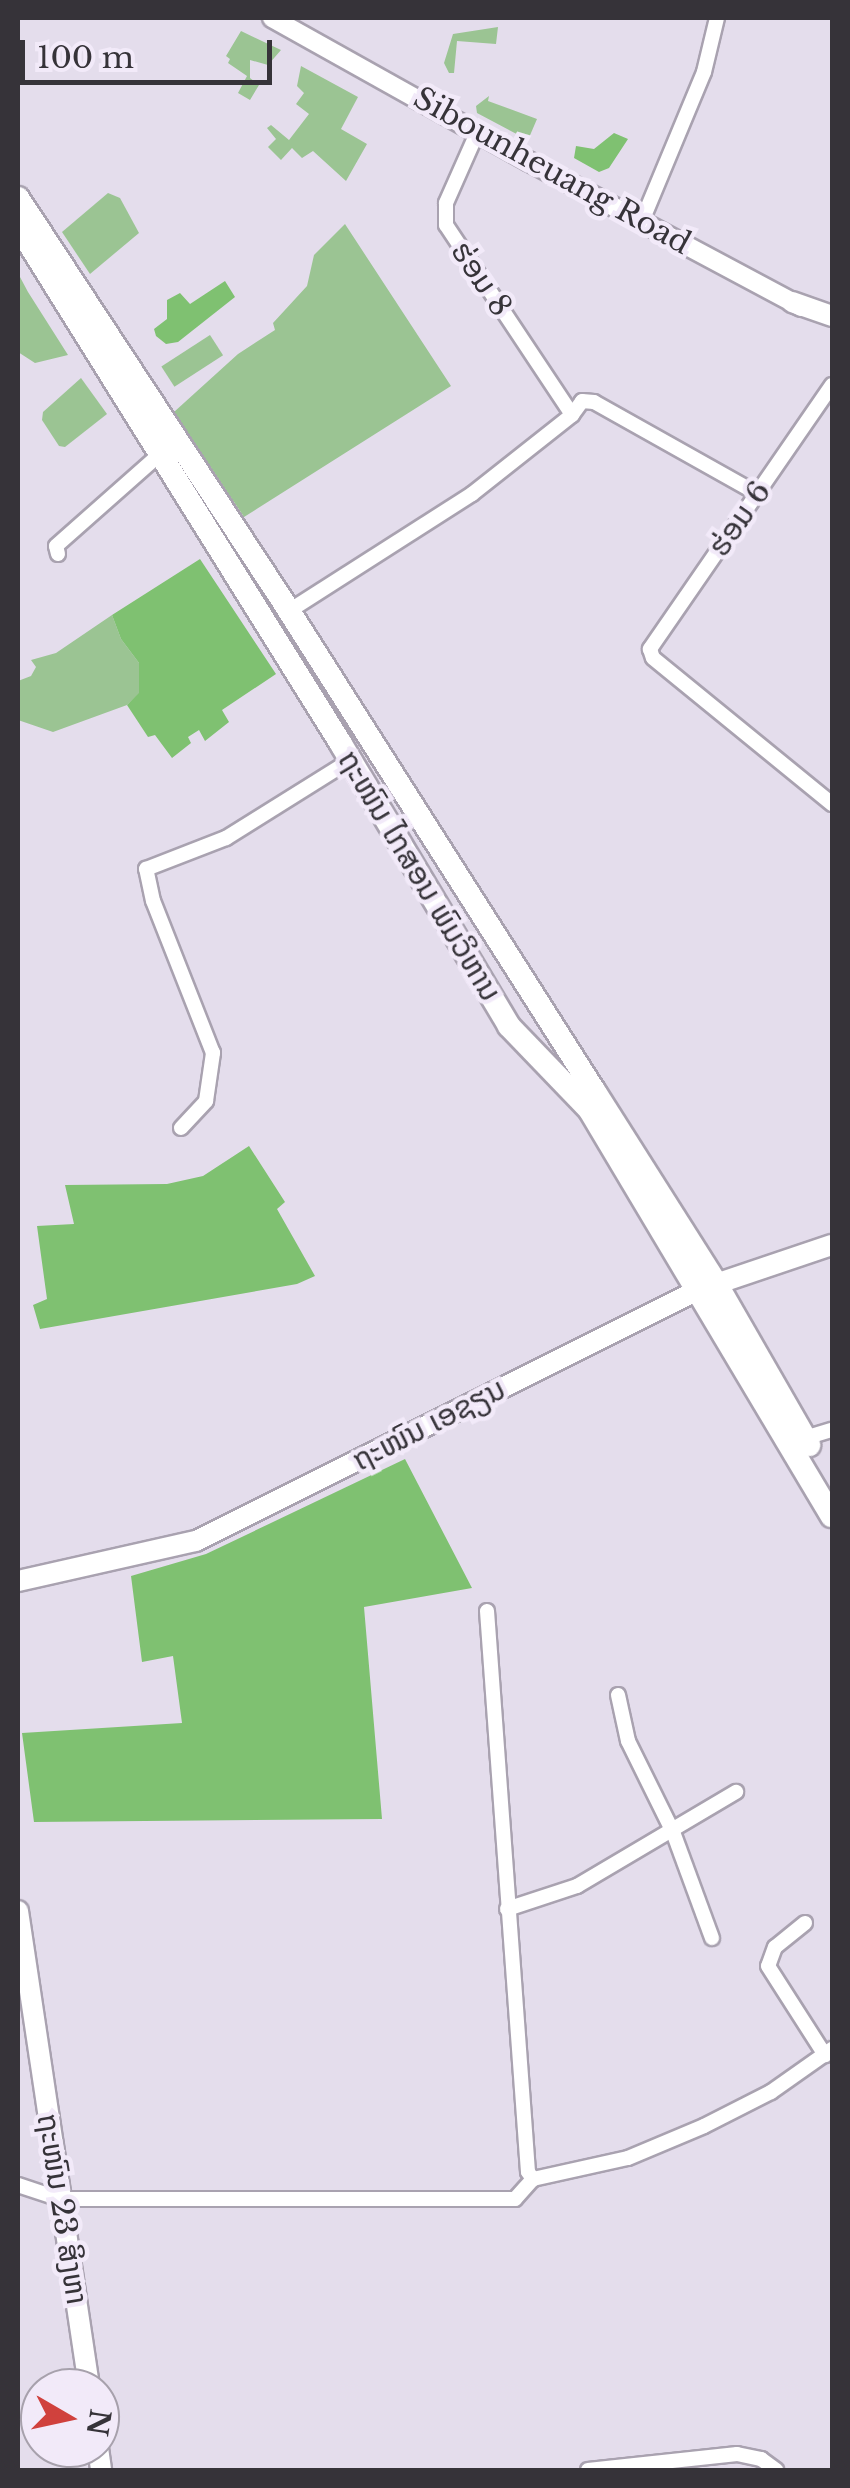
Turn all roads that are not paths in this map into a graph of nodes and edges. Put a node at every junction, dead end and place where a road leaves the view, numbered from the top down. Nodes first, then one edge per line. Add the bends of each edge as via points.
1 (272, 18) edge
2 (717, 18) edge
3 (477, 134) junction
4 (18, 198) edge
5 (642, 220) junction
6 (18, 226) edge
7 (792, 302) junction
8 (84, 315) junction
9 (832, 316) edge
10 (832, 324) edge
11 (832, 385) edge
12 (572, 415) junction
13 (159, 456) junction
14 (758, 494) junction
15 (58, 554) dead end
16 (288, 611) junction
17 (350, 760) junction
18 (832, 804) edge
19 (181, 1128) dead end
20 (832, 1245) edge
21 (707, 1287) junction
22 (832, 1430) edge
23 (805, 1438) junction
24 (832, 1487) edge
25 (832, 1516) edge
26 (18, 1581) edge
27 (487, 1611) dead end
28 (618, 1695) dead end
29 (736, 1792) dead end
30 (673, 1832) junction
31 (507, 1910) junction
32 (18, 1911) edge
33 (805, 1923) dead end
34 (712, 1938) dead end
35 (829, 2052) edge
36 (533, 2179) junction
37 (18, 2186) edge
38 (60, 2199) junction
39 (86, 2368) edge
40 (588, 2470) edge
41 (776, 2470) edge

1 - 3 street, Sibounheuang Road
2 - 5 street via 704,72
3 - 5 street, Sibounheuang Road
3 - 12 street, ຮ່ອມ 8 via 446,203 446,225
4 - 8 highway, ຖະໜົນ ໄກສອນ ພົມວິຫານ
5 - 7 street, Sibounheuang Road
6 - 8 highway, ຖະໜົນ ໄກສອນ ພົມວິຫານ
7 - 9 main road
7 - 10 street, Sibounheuang Road
8 - 13 highway, ຖະໜົນ ໄກສອນ ພົມວິຫານ
8 - 16 highway, ຖະໜົນ ໄກສອນ ພົມວິຫານ
11 - 14 street, ຮ່ອມ 6
12 - 14 street via 582,402 594,402
12 - 16 street via 472,494
13 - 15 street via 56,546
13 - 17 highway, ຖະໜົນ ໄກສອນ ພົມວິຫານ
14 - 18 street, ຮ່ອມ 6 via 652,642 650,654
16 - 21 highway, ຖະໜົນ ໄກສອນ ພົມວິຫານ
17 - 19 street via 226,838 146,869 213,1053 206,1101
17 - 21 highway, ຖະໜົນ ໄກສອນ ພົມວິຫານ via 509,1026 589,1109
20 - 21 main road, ຖະໜົນ ເອຊຽນ
21 - 23 highway, ຖະໜົນ ໄກສອນ ພົມວິຫານ
21 - 25 highway, ຖະໜົນ ໄກສອນ ພົມວິຫານ
21 - 26 main road, ຖະໜົນ ເອຊຽນ via 196,1541
22 - 23 street
23 - 24 highway, ຖະໜົນ ໄກສອນ ພົມວິຫານ
27 - 31 street
28 - 30 street via 628,1741
29 - 30 street
30 - 31 street via 577,1886
30 - 34 street
31 - 36 street
32 - 38 main road, ຖະໜົນ 23 ສິງຫາ
33 - 35 street via 774,1947 768,1966
35 - 36 street via 704,2126 628,2158
36 - 38 street via 516,2199
37 - 38 street
38 - 39 main road, ຖະໜົນ 23 ສິງຫາ
40 - 41 street via 736,2454

